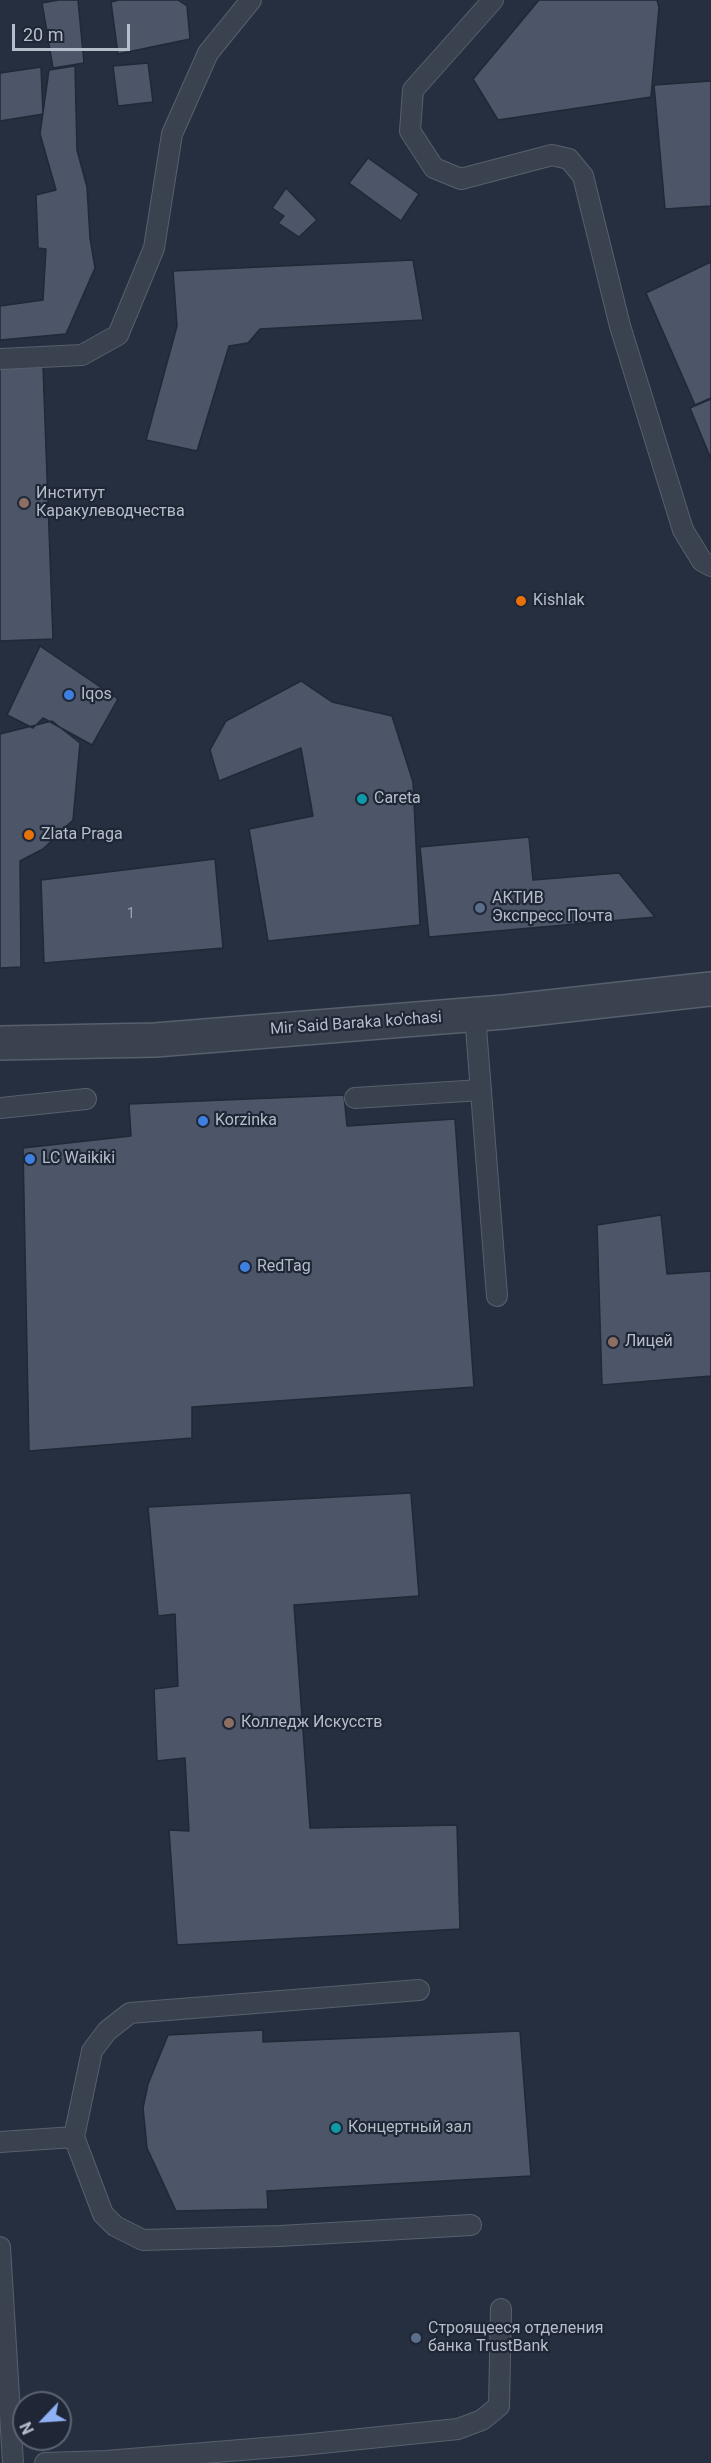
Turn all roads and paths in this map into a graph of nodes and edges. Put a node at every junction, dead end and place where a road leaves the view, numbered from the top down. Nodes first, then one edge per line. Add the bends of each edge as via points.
1 (251, 0) edge
2 (493, 0) edge
3 (0, 359) edge
4 (711, 566) edge
5 (711, 989) edge
6 (476, 1014) junction
7 (0, 1043) edge
8 (481, 1090) junction
9 (355, 1098) dead end
10 (86, 1099) dead end
11 (0, 1108) edge
12 (497, 1296) dead end
13 (419, 1990) dead end
14 (74, 2137) junction
15 (0, 2142) edge
16 (471, 2225) dead end
17 (0, 2247) edge
18 (501, 2309) dead end
19 (13, 2463) edge
20 (45, 2463) edge

1 - 3 lane via 208,53 172,134 154,248 118,335 82,355
2 - 4 lane via 412,90 410,130 434,168 461,179 552,155 568,159 584,176 620,326 683,530 702,561
5 - 6 street, Mir Said Baraka ko'chasi
6 - 7 street, Mir Said Baraka ko'chasi via 155,1040
6 - 8 lane
8 - 9 lane
8 - 12 lane
10 - 11 lane
13 - 14 lane via 130,2013 107,2031 92,2050
14 - 15 lane
14 - 16 lane via 104,2214 115,2226 143,2240
17 - 19 lane
18 - 20 lane via 499,2406 482,2420 458,2428 302,2445

